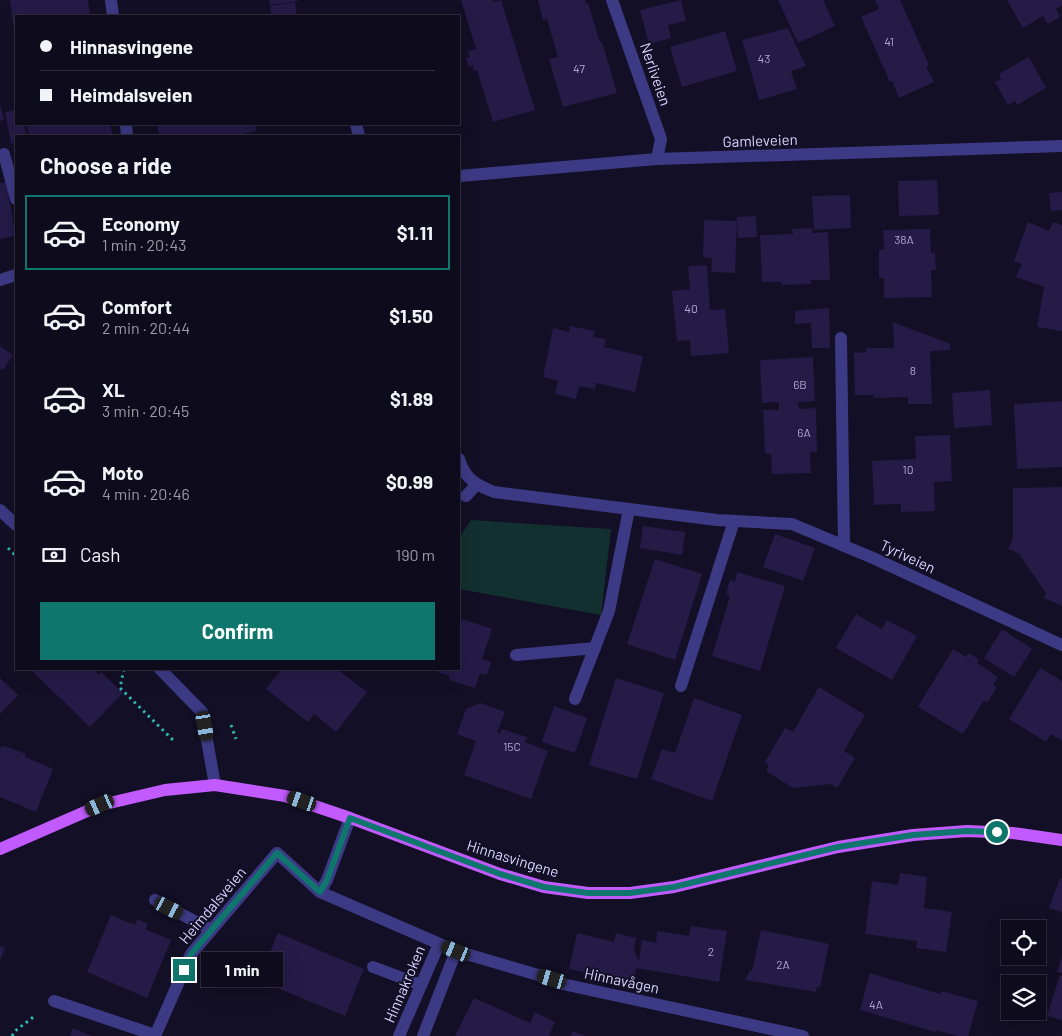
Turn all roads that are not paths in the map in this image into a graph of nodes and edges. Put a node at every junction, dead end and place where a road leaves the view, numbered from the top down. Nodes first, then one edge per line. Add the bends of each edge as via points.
1 (113, 0) edge
2 (612, 0) edge
3 (113, 15) edge
4 (1062, 146) edge
5 (4, 154) dead end
6 (657, 159) junction
7 (460, 176) edge
8 (15, 195) edge
9 (15, 275) edge
10 (0, 280) edge
11 (841, 338) dead end
12 (460, 462) edge
13 (476, 485) junction
14 (466, 496) dead end
15 (628, 509) junction
16 (0, 510) edge
17 (734, 521) junction
18 (15, 525) edge
19 (844, 546) junction
20 (1062, 645) edge
21 (595, 648) junction
22 (516, 655) dead end
23 (161, 670) edge
24 (681, 686) dead end
25 (575, 699) dead end
26 (215, 785) junction
27 (350, 818) junction
28 (1062, 840) edge
29 (0, 849) edge
30 (320, 892) junction
31 (155, 900) dead end
32 (212, 930) junction
33 (439, 944) junction
34 (456, 951) junction
35 (373, 967) dead end
36 (421, 985) junction
37 (54, 1001) road end
38 (155, 1035) edge
39 (400, 1036) edge
40 (423, 1036) edge
41 (803, 1036) edge

1 - 3 street
2 - 6 street, Nerliveien via 661,139
4 - 6 street, Gamleveien
5 - 8 street
6 - 7 street, Gamleveien
9 - 10 street
11 - 19 street
12 - 13 street
13 - 14 street
13 - 15 street, Tyriveien via 494,492
15 - 17 street, Tyriveien
15 - 21 street via 609,611
16 - 18 street
17 - 19 street, Tyriveien via 792,524
17 - 24 street
19 - 20 street, Tyriveien
21 - 22 street
21 - 25 street
23 - 26 street via 202,712
26 - 27 main road, Hinnasvingene via 285,796
26 - 29 main road, Hinnasvingene via 165,790 100,805
27 - 28 main road, Hinnasvingene via 500,874 544,887 588,893 630,893 674,887 838,847 913,835 1013,832
27 - 30 street
30 - 32 street, Heimdalsveien via 277,853
30 - 33 street, Hinnavågen
31 - 32 street
32 - 38 street, Heimdalsveien via 191,954
33 - 34 street, Hinnavågen
33 - 36 street, Hinnakroken
34 - 40 street
34 - 41 street, Hinnavågen via 558,983
35 - 36 street
36 - 39 street, Hinnakroken
37 - 38 street

